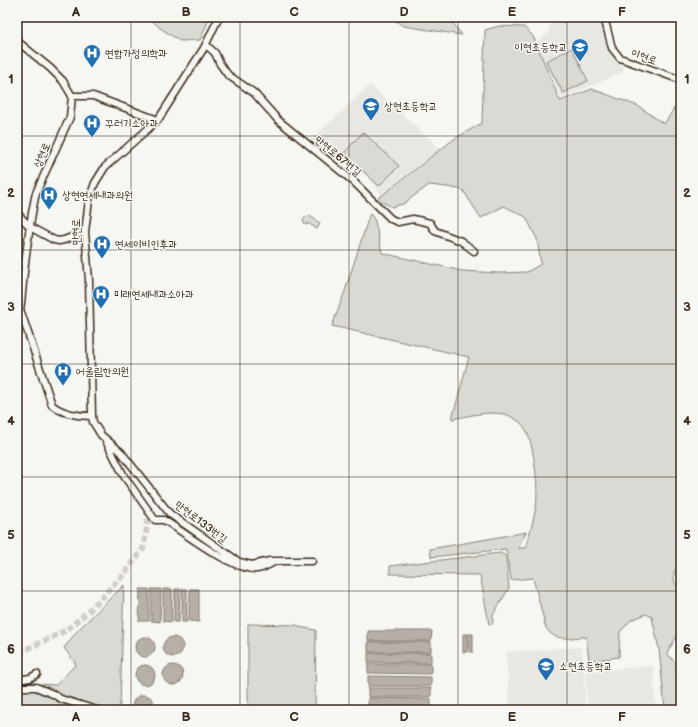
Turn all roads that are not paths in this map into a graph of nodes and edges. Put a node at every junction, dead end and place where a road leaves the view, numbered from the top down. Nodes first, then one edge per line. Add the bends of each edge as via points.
1 (18, 17) edge
2 (219, 17) edge
3 (605, 17) edge
4 (17, 20) edge
5 (17, 42) edge
6 (206, 44) junction
7 (681, 80) edge
8 (72, 96) junction
9 (158, 120) junction
10 (17, 213) edge
11 (30, 227) junction
12 (84, 232) junction
13 (474, 251) dead end
14 (21, 312) junction
15 (17, 324) edge
16 (92, 416) junction
17 (105, 440) junction
18 (278, 561) junction
19 (312, 561) dead end
20 (36, 674) dead end
21 (17, 680) edge
22 (17, 687) edge
23 (97, 710) edge

1 - 4 main road
2 - 6 street, 만현로
3 - 7 street, 이현로 via 612,48 620,58
5 - 8 street via 59,76
6 - 9 street, 만현로
6 - 13 street, 만현로67번길 via 215,53 228,75 254,93 278,120 354,182 391,219 398,222 413,219 430,223 435,231 461,241
8 - 9 street via 93,96
8 - 11 street, 상현로 via 70,117 36,193
9 - 12 street, 만현로 via 105,167 95,183 89,200
10 - 11 street
11 - 12 street via 59,241
11 - 14 street, 상현로
12 - 16 street, 만현로 via 89,280
14 - 15 street, 상현로
14 - 16 street via 52,405 64,412
16 - 17 street, 만현로 via 96,428
17 - 18 street, 만현로133번길 via 121,452 170,514 239,562 252,565
17 - 18 street, 만현로 via 124,476 155,520 164,520 219,556 247,568 258,569
18 - 19 street, 만현로133번길
20 - 21 street via 30,678
22 - 23 street via 36,687 61,699

